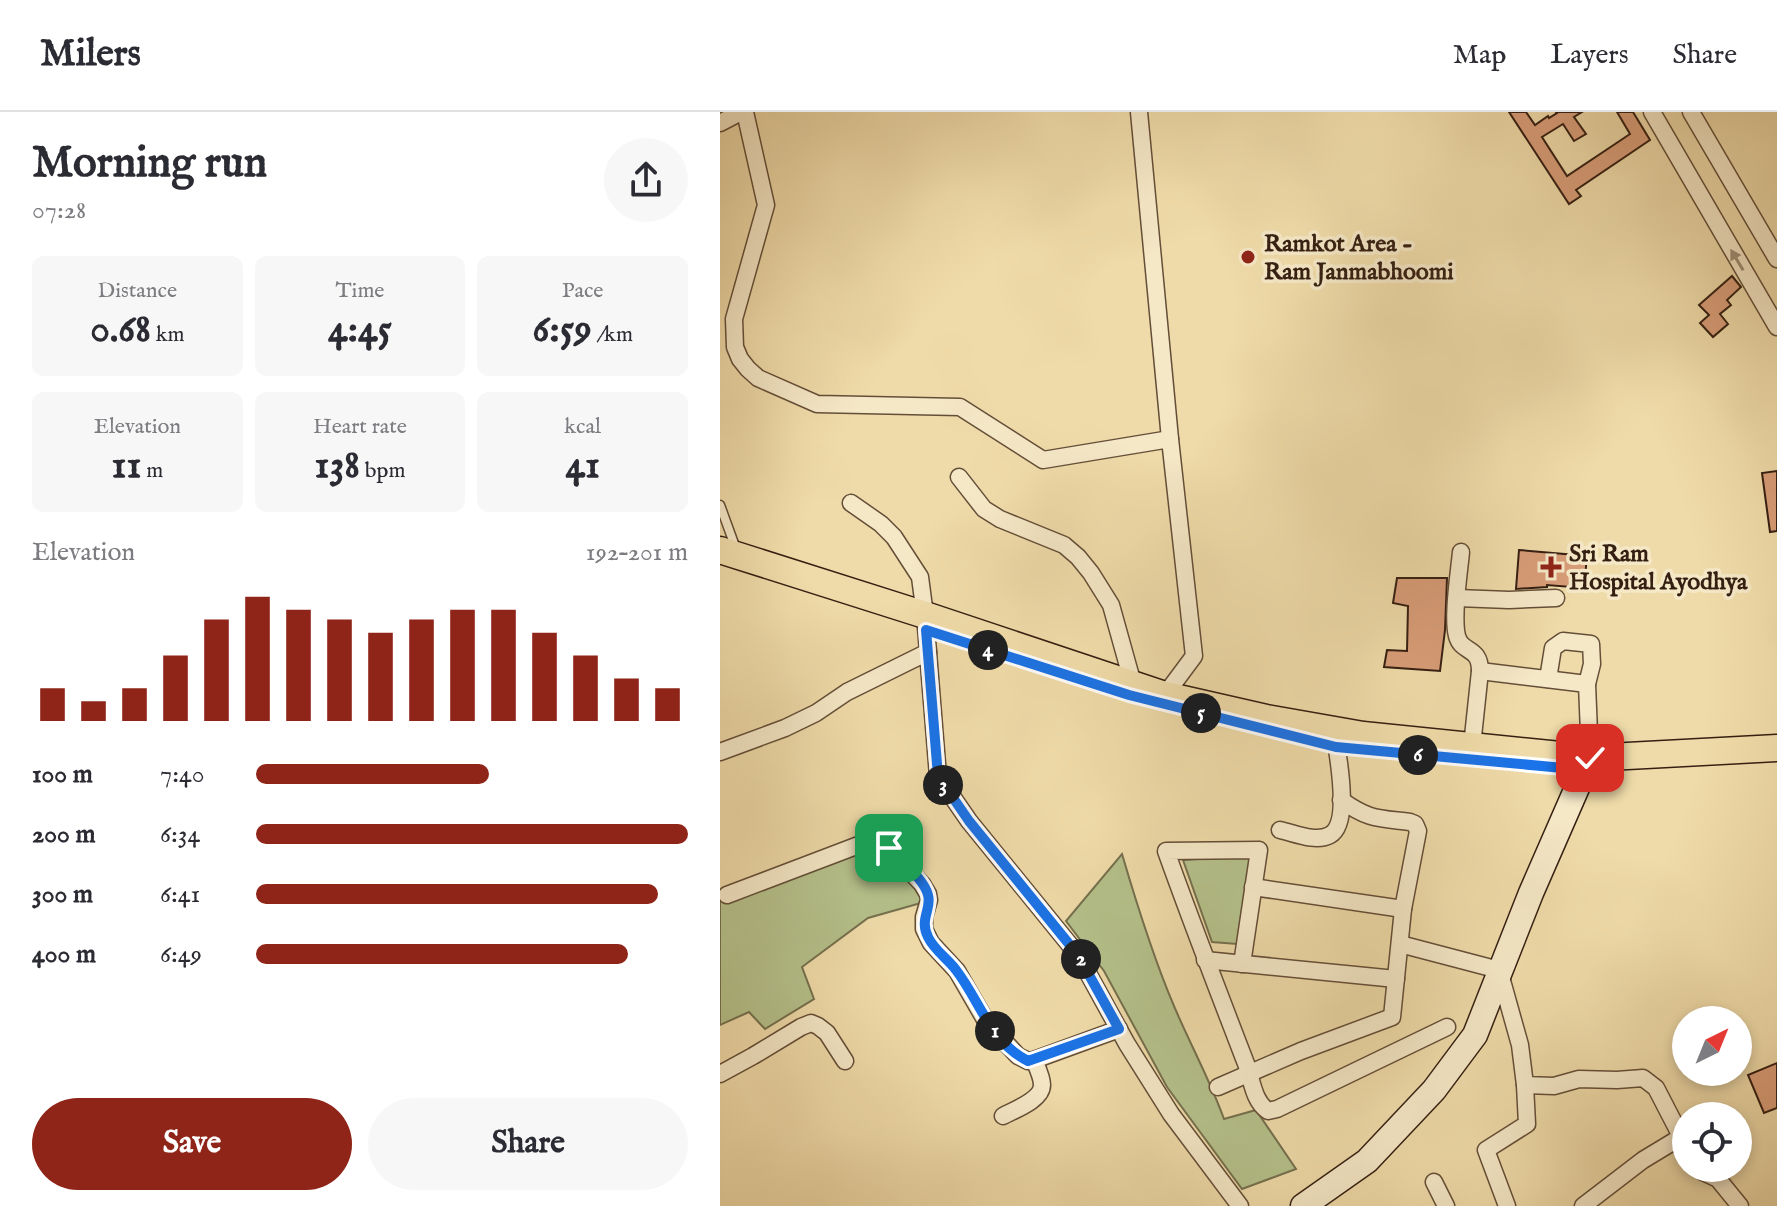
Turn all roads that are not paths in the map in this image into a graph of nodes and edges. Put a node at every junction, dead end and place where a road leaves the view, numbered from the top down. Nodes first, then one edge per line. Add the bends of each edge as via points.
1 (743, 112) edge
2 (1139, 112) edge
3 (1652, 112) edge
4 (1691, 112) edge
5 (720, 123) edge
6 (1777, 259) edge
7 (1777, 327) edge
8 (1170, 439) junction
9 (959, 477) dead end
10 (851, 503) dead end
11 (720, 505) edge
12 (1461, 552) dead end
13 (726, 558) edge
14 (1457, 598) junction
15 (1556, 598) dead end
16 (926, 632) junction
17 (1480, 671) junction
18 (1548, 679) junction
19 (1133, 684) junction
20 (1587, 684) junction
21 (1165, 695) junction
22 (1335, 738) junction
23 (1472, 746) junction
24 (1777, 748) edge
25 (720, 752) edge
26 (1777, 763) edge
27 (1588, 764) junction
28 (1341, 800) junction
29 (1280, 830) dead end
30 (1253, 887) junction
31 (727, 895) dead end
32 (1403, 909) junction
33 (1400, 944) junction
34 (1205, 960) junction
35 (1242, 964) junction
36 (1499, 970) junction
37 (1396, 979) junction
38 (1447, 1027) dead end
39 (1119, 1029) junction
40 (1034, 1060) junction
41 (845, 1061) dead end
42 (1250, 1072) junction
43 (720, 1074) edge
44 (1525, 1085) junction
45 (1218, 1087) dead end
46 (1003, 1116) dead end
47 (1672, 1119) edge
48 (1672, 1147) edge
49 (1434, 1182) dead end
50 (1720, 1182) edge
51 (1309, 1204) edge
52 (1240, 1206) edge
53 (1446, 1206) edge
54 (1507, 1206) edge
55 (1583, 1206) edge
56 (1740, 1206) edge

1 - 5 street
1 - 8 street via 766,205 733,333 740,359 758,378 817,404 960,407 1043,460
2 - 8 street
7 -> 3 street
4 - 6 street
8 - 21 street via 1194,656
9 - 19 street via 984,509 1064,545 1084,565 1111,605
10 - 16 street via 894,537 920,577
11 - 13 lane
12 - 14 street
13 - 16 main road
14 - 15 street
14 - 17 street via 1458,638 1477,655
16 - 19 main road
16 - 22 main road via 1129,695
16 - 25 street via 816,713
16 - 39 street via 938,776 1078,955
17 - 18 street
17 - 23 street
18 - 20 street
18 - 20 street via 1553,648 1563,641 1591,644
19 - 21 main road
20 - 27 street
21 - 22 main road
22 - 23 main road via 1363,735
22 - 27 main road
22 - 28 street
23 - 27 main road
24 - 27 main road
26 - 27 main road
27 - 36 street
28 - 29 street via 1340,819 1329,836
28 - 32 street via 1369,817 1415,824
30 - 32 street
30 - 34 street via 1259,850 1166,851
30 - 35 street
31 - 40 street via 864,843 883,843 928,894 924,929 931,943 957,971 987,1023 1018,1056
32 - 33 street
33 - 36 street
33 - 37 street
34 - 35 street
34 - 42 street
35 - 37 street
36 - 44 street
36 - 51 street via 1475,1035 1434,1090 1367,1161
37 - 42 street via 1392,1017
38 - 42 street via 1277,1109 1261,1106
39 - 40 street
39 - 52 street via 1171,1114
40 - 46 street via 1041,1091
41 - 43 street via 827,1033 811,1023
42 - 45 street
44 - 47 street via 1643,1078 1656,1088
44 - 54 street via 1527,1124 1486,1150
48 - 55 street via 1643,1160
49 - 53 street
50 - 56 street

